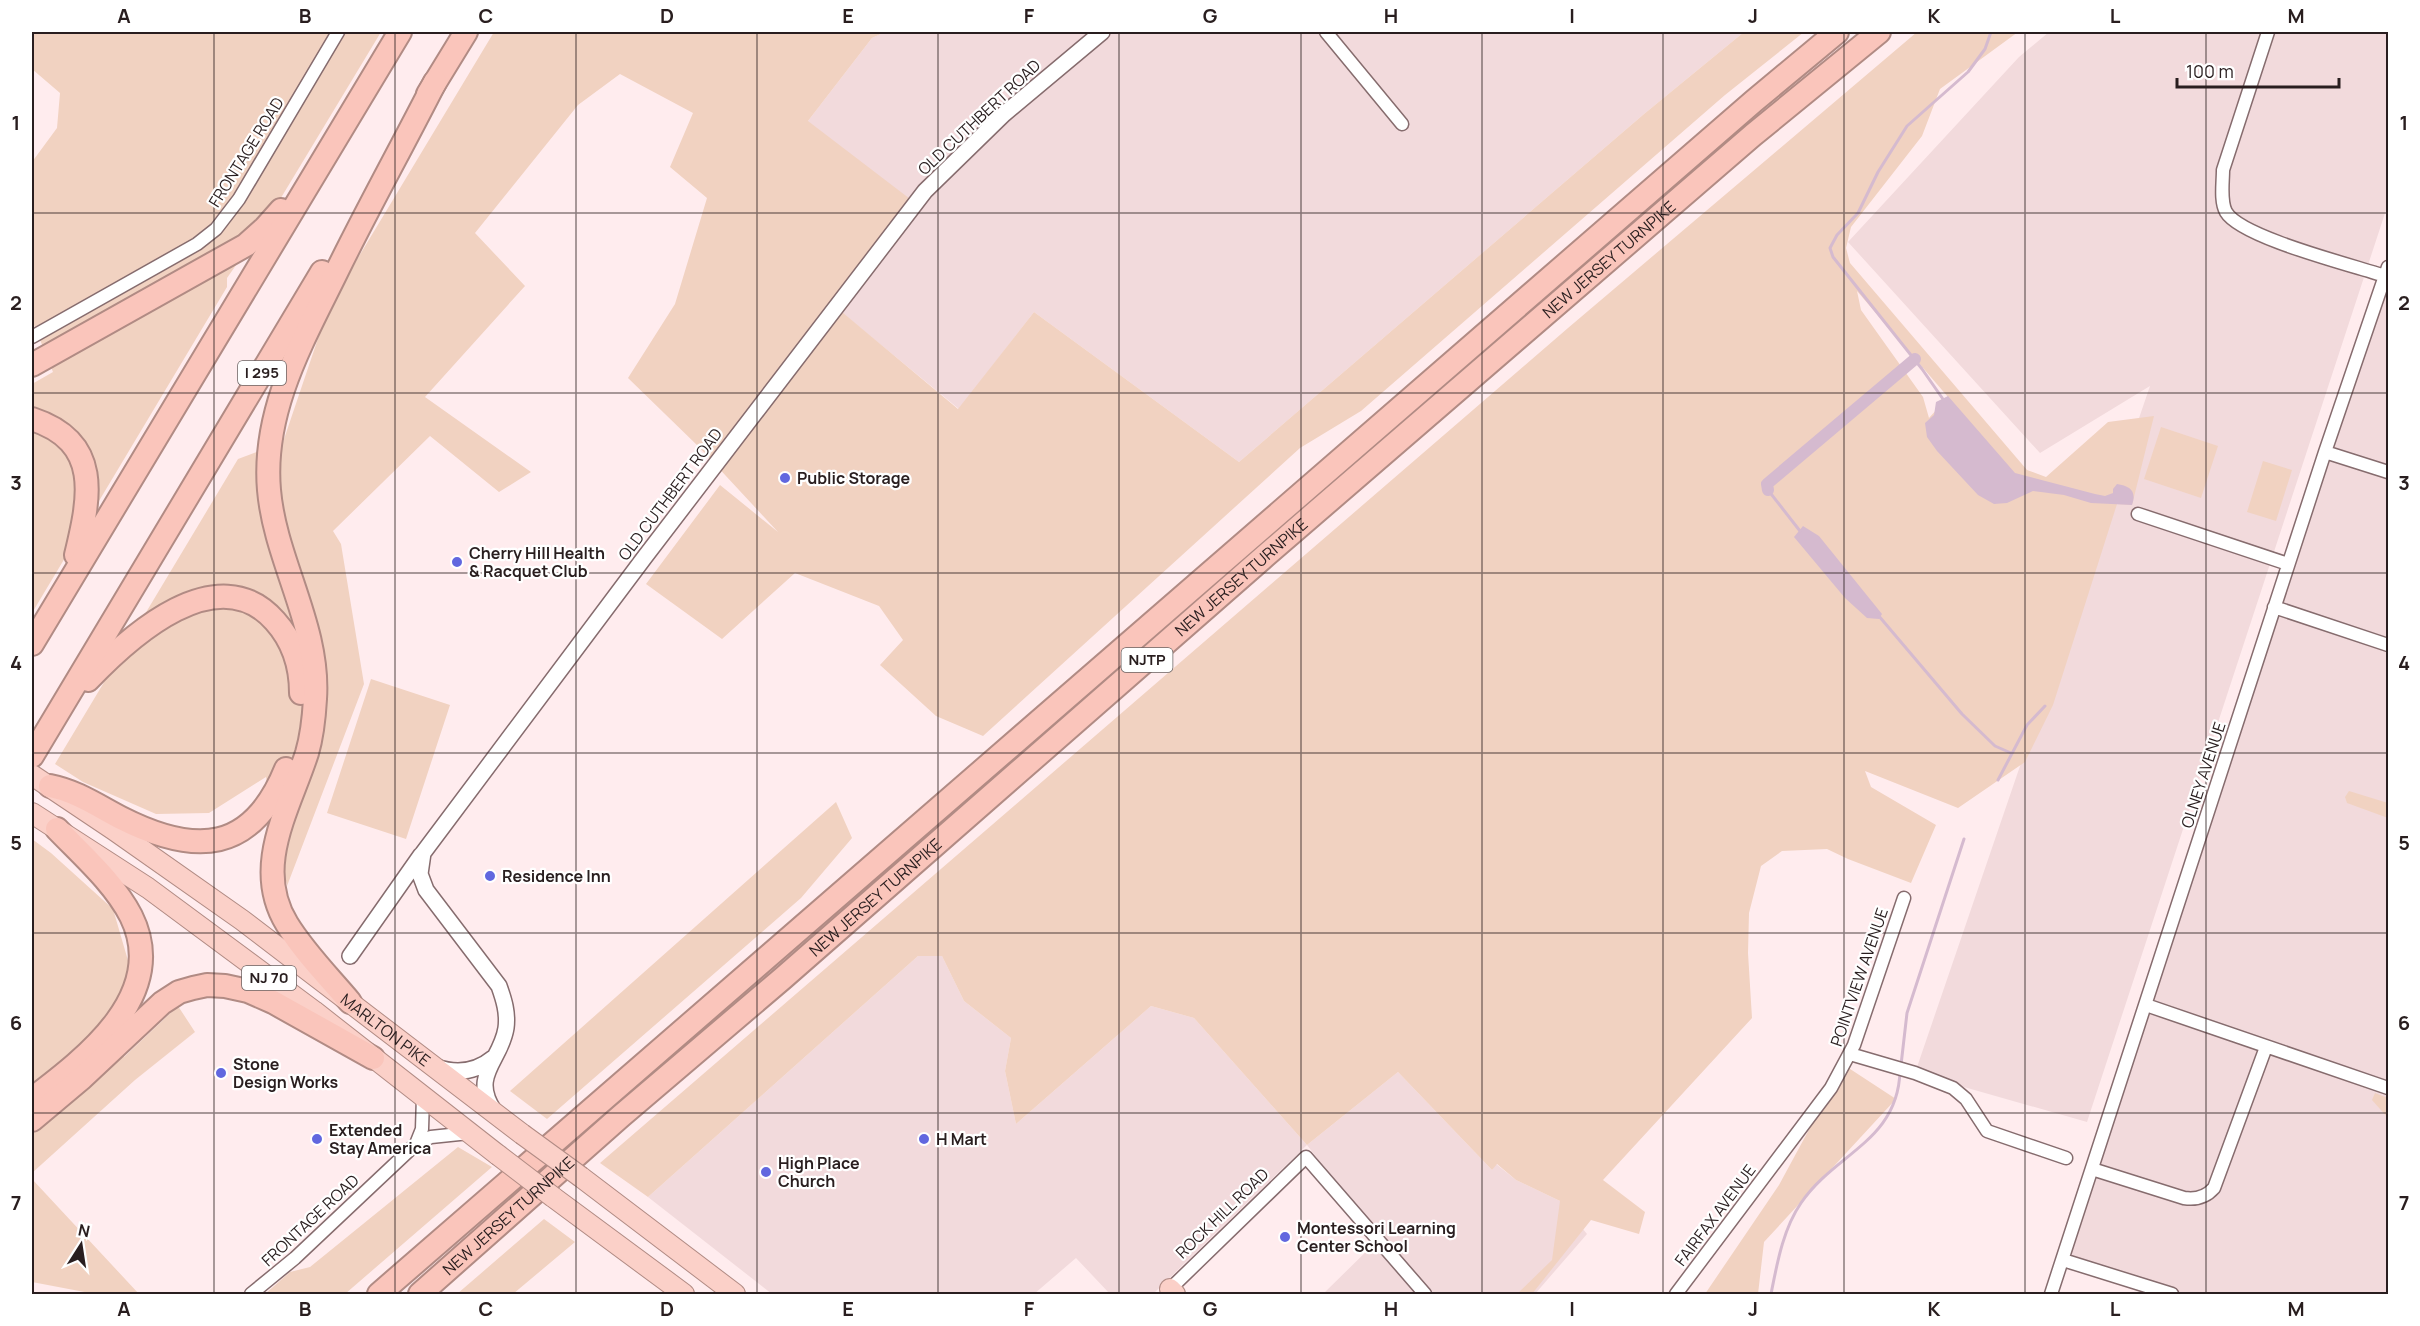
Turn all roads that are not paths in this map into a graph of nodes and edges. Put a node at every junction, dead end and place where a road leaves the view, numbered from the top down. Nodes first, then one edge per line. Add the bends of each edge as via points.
1 (338, 32) edge
2 (399, 32) edge
3 (466, 32) edge
4 (1102, 32) edge
5 (1326, 32) edge
6 (1838, 32) edge
7 (1879, 32) edge
8 (2268, 32) edge
9 (435, 82) junction
10 (351, 111) junction
11 (1402, 124) dead end
12 (2387, 273) edge
13 (32, 337) edge
14 (32, 365) edge
15 (32, 419) edge
16 (2325, 452) junction
17 (2388, 472) edge
18 (2138, 514) dead end
19 (2288, 564) junction
20 (71, 575) junction
21 (2274, 607) junction
22 (32, 644) edge
23 (2388, 645) edge
24 (52, 724) junction
25 (32, 756) edge
26 (41, 780) edge
27 (32, 813) edge
28 (57, 829) junction
29 (423, 853) junction
30 (1904, 898) dead end
31 (350, 956) dead end
32 (350, 1002) junction
33 (2146, 1005) junction
34 (2266, 1047) junction
35 (1850, 1054) junction
36 (373, 1058) junction
37 (493, 1058) junction
38 (429, 1063) junction
39 (2388, 1088) edge
40 (423, 1097) junction
41 (32, 1099) edge
42 (497, 1115) junction
43 (32, 1120) edge
44 (469, 1132) junction
45 (416, 1144) junction
46 (1781, 1155) joint
47 (2066, 1158) dead end
48 (2092, 1169) junction
49 (2063, 1260) junction
50 (1170, 1293) edge
51 (251, 1294) edge
52 (379, 1294) edge
53 (420, 1294) edge
54 (684, 1294) edge
55 (735, 1294) edge
56 (1425, 1294) edge
57 (1676, 1294) edge
58 (2052, 1294) edge
59 (2172, 1294) edge

1 - 13 street, FRONTAGE ROAD via 239,199 216,229
2 - 10 highway
3 - 9 highway, I 295
4 - 29 street, OLD CUTHBERT ROAD via 1004,114 925,191
5 - 11 street
6 - 52 highway, NEW JERSEY TURNPIKE / NJTP via 1754,100
7 - 53 highway, NEW JERSEY TURNPIKE / NJTP via 1744,143 1265,556
8 - 12 street via 2223,170 2225,210 2235,222 2264,237
9 - 24 highway, I 295
9 - 32 highway via 302,343 278,403 269,441 273,520 312,653 315,684 309,746 273,853 274,889 286,923
10 - 14 highway via 279,212 246,245
10 - 20 highway
12 - 16 street, OLNEY AVENUE
15 - 20 highway via 69,441 88,482 87,510
16 - 17 street
16 - 19 street, OLNEY AVENUE
18 - 19 street
19 - 21 street, OLNEY AVENUE
20 - 22 highway
21 - 23 street
21 - 33 street, OLNEY AVENUE
24 - 25 highway, I 295
24 - 26 highway via 101,667 143,629 190,603 211,598 232,598 267,611 282,629 299,666 299,723 291,759 267,808 252,824 230,836 213,842 170,837 141,828 86,798
26 - 32 highway, MARLTON PIKE / NJ 70 via 242,920
27 - 28 highway, MARLTON PIKE / NJ 70
28 - 36 highway, MARLTON PIKE / NJ 70 via 148,888
28 - 41 highway via 105,879 127,909 138,933 140,968 129,1003 112,1028
29 - 31 street, OLD CUTHBERT ROAD
29 - 37 street via 420,874 426,890 499,986 505,1002 506,1028
30 - 35 street, POINTVIEW AVENUE
32 - 38 highway, MARLTON PIKE / NJ 70
33 - 34 street
33 - 48 street, OLNEY AVENUE
34 - 39 street
34 - 48 street via 2214,1188 2208,1194 2184,1198
35 - 46 street, POINTVIEW AVENUE via 1831,1088
35 - 47 street via 1953,1088 1966,1099 1984,1127 1998,1136
36 - 40 highway, MARLTON PIKE / NJ 70
36 - 43 highway via 273,1002 225,986 207,985 178,992 162,1004
37 - 38 street via 464,1071 446,1070
37 - 42 street via 486,1072 485,1087 488,1102
38 - 42 highway, MARLTON PIKE / NJ 70
40 - 44 highway, MARLTON PIKE / NJ 70
40 - 45 street via 422,1129
42 - 55 highway, MARLTON PIKE / NJ 70, bridge
44 - 45 street, FRONTAGE ROAD via 431,1137
44 - 54 highway, MARLTON PIKE / NJ 70, bridge
45 - 51 street, FRONTAGE ROAD
46 - 57 street, FAIRFAX AVENUE
48 - 49 street, OLNEY AVENUE
49 - 58 street, OLNEY AVENUE
49 - 59 street
50 - 56 street, ROCK HILL ROAD via 1306,1157

